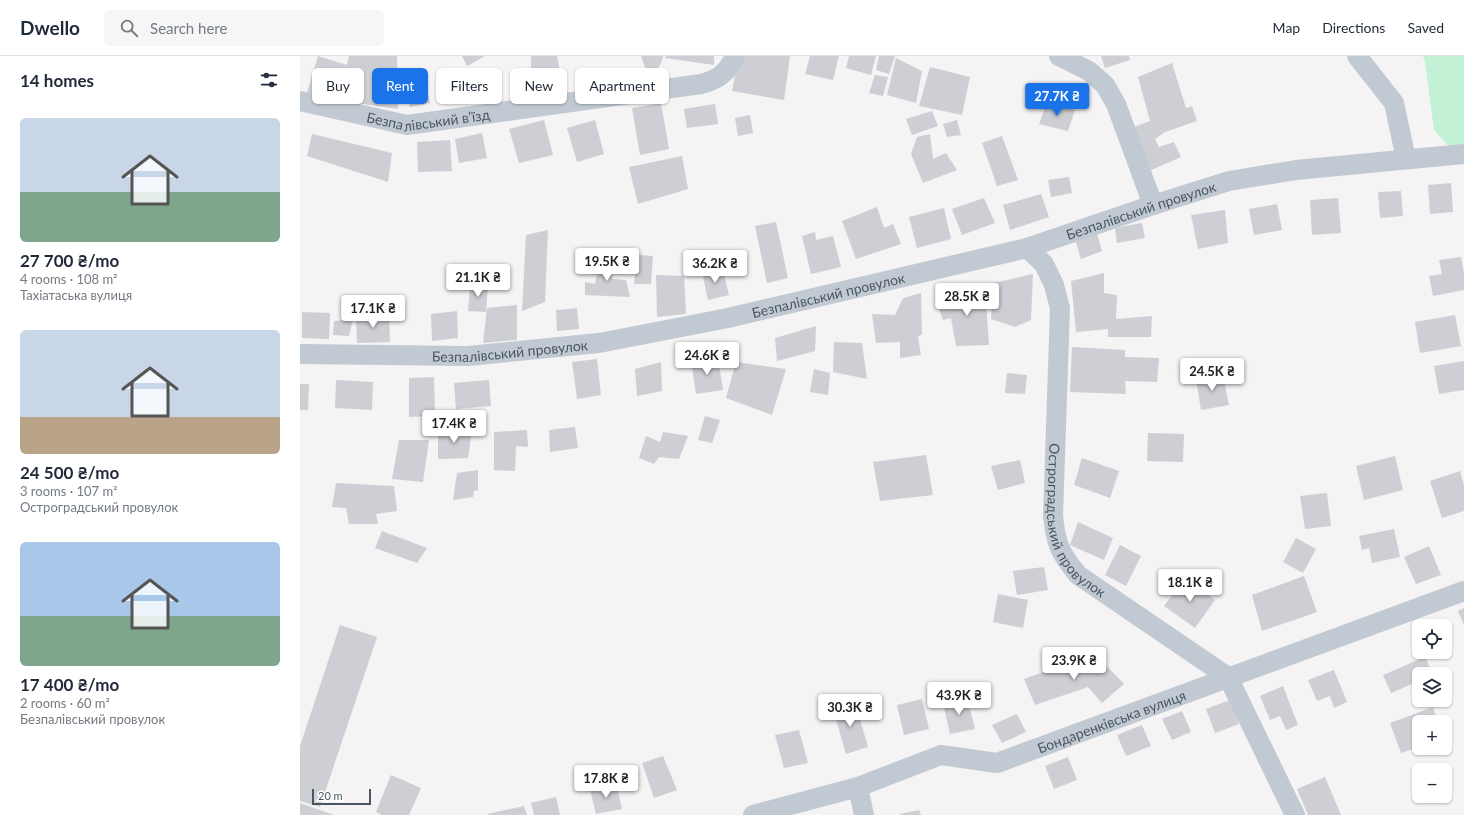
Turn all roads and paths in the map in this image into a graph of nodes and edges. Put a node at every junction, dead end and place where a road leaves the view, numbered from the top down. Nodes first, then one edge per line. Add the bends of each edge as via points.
1 (735, 56) edge
2 (1059, 56) edge
3 (1356, 56) edge
4 (300, 101) edge
5 (1464, 154) edge
6 (1406, 159) junction
7 (1153, 204) junction
8 (1027, 248) junction
9 (300, 354) edge
10 (1464, 591) edge
11 (1228, 677) junction
12 (858, 787) junction
13 (753, 815) edge
14 (864, 815) edge
15 (1295, 815) edge

1 - 4 street, Безпалівський в’їзд via 730,67 722,75 702,84 407,125
2 - 7 street via 1089,71 1105,85 1116,104
3 - 6 street via 1394,103
5 - 6 street, Безпалівський провулок
6 - 7 street, Безпалівський провулок via 1296,170 1229,181
7 - 8 street, Безпалівський провулок
8 - 9 street, Безпалівський провулок via 728,318 599,343 468,356
8 - 11 street, Остроградський провулок via 1044,264 1054,285 1060,308 1053,516 1056,538 1064,558 1078,575
10 - 11 street, Бондаренківська вулиця
11 - 12 street, Бондаренківська вулиця via 997,763 941,755
11 - 15 street, Остроградський провулок
12 - 13 street, Бондаренківська вулиця
12 - 14 street

